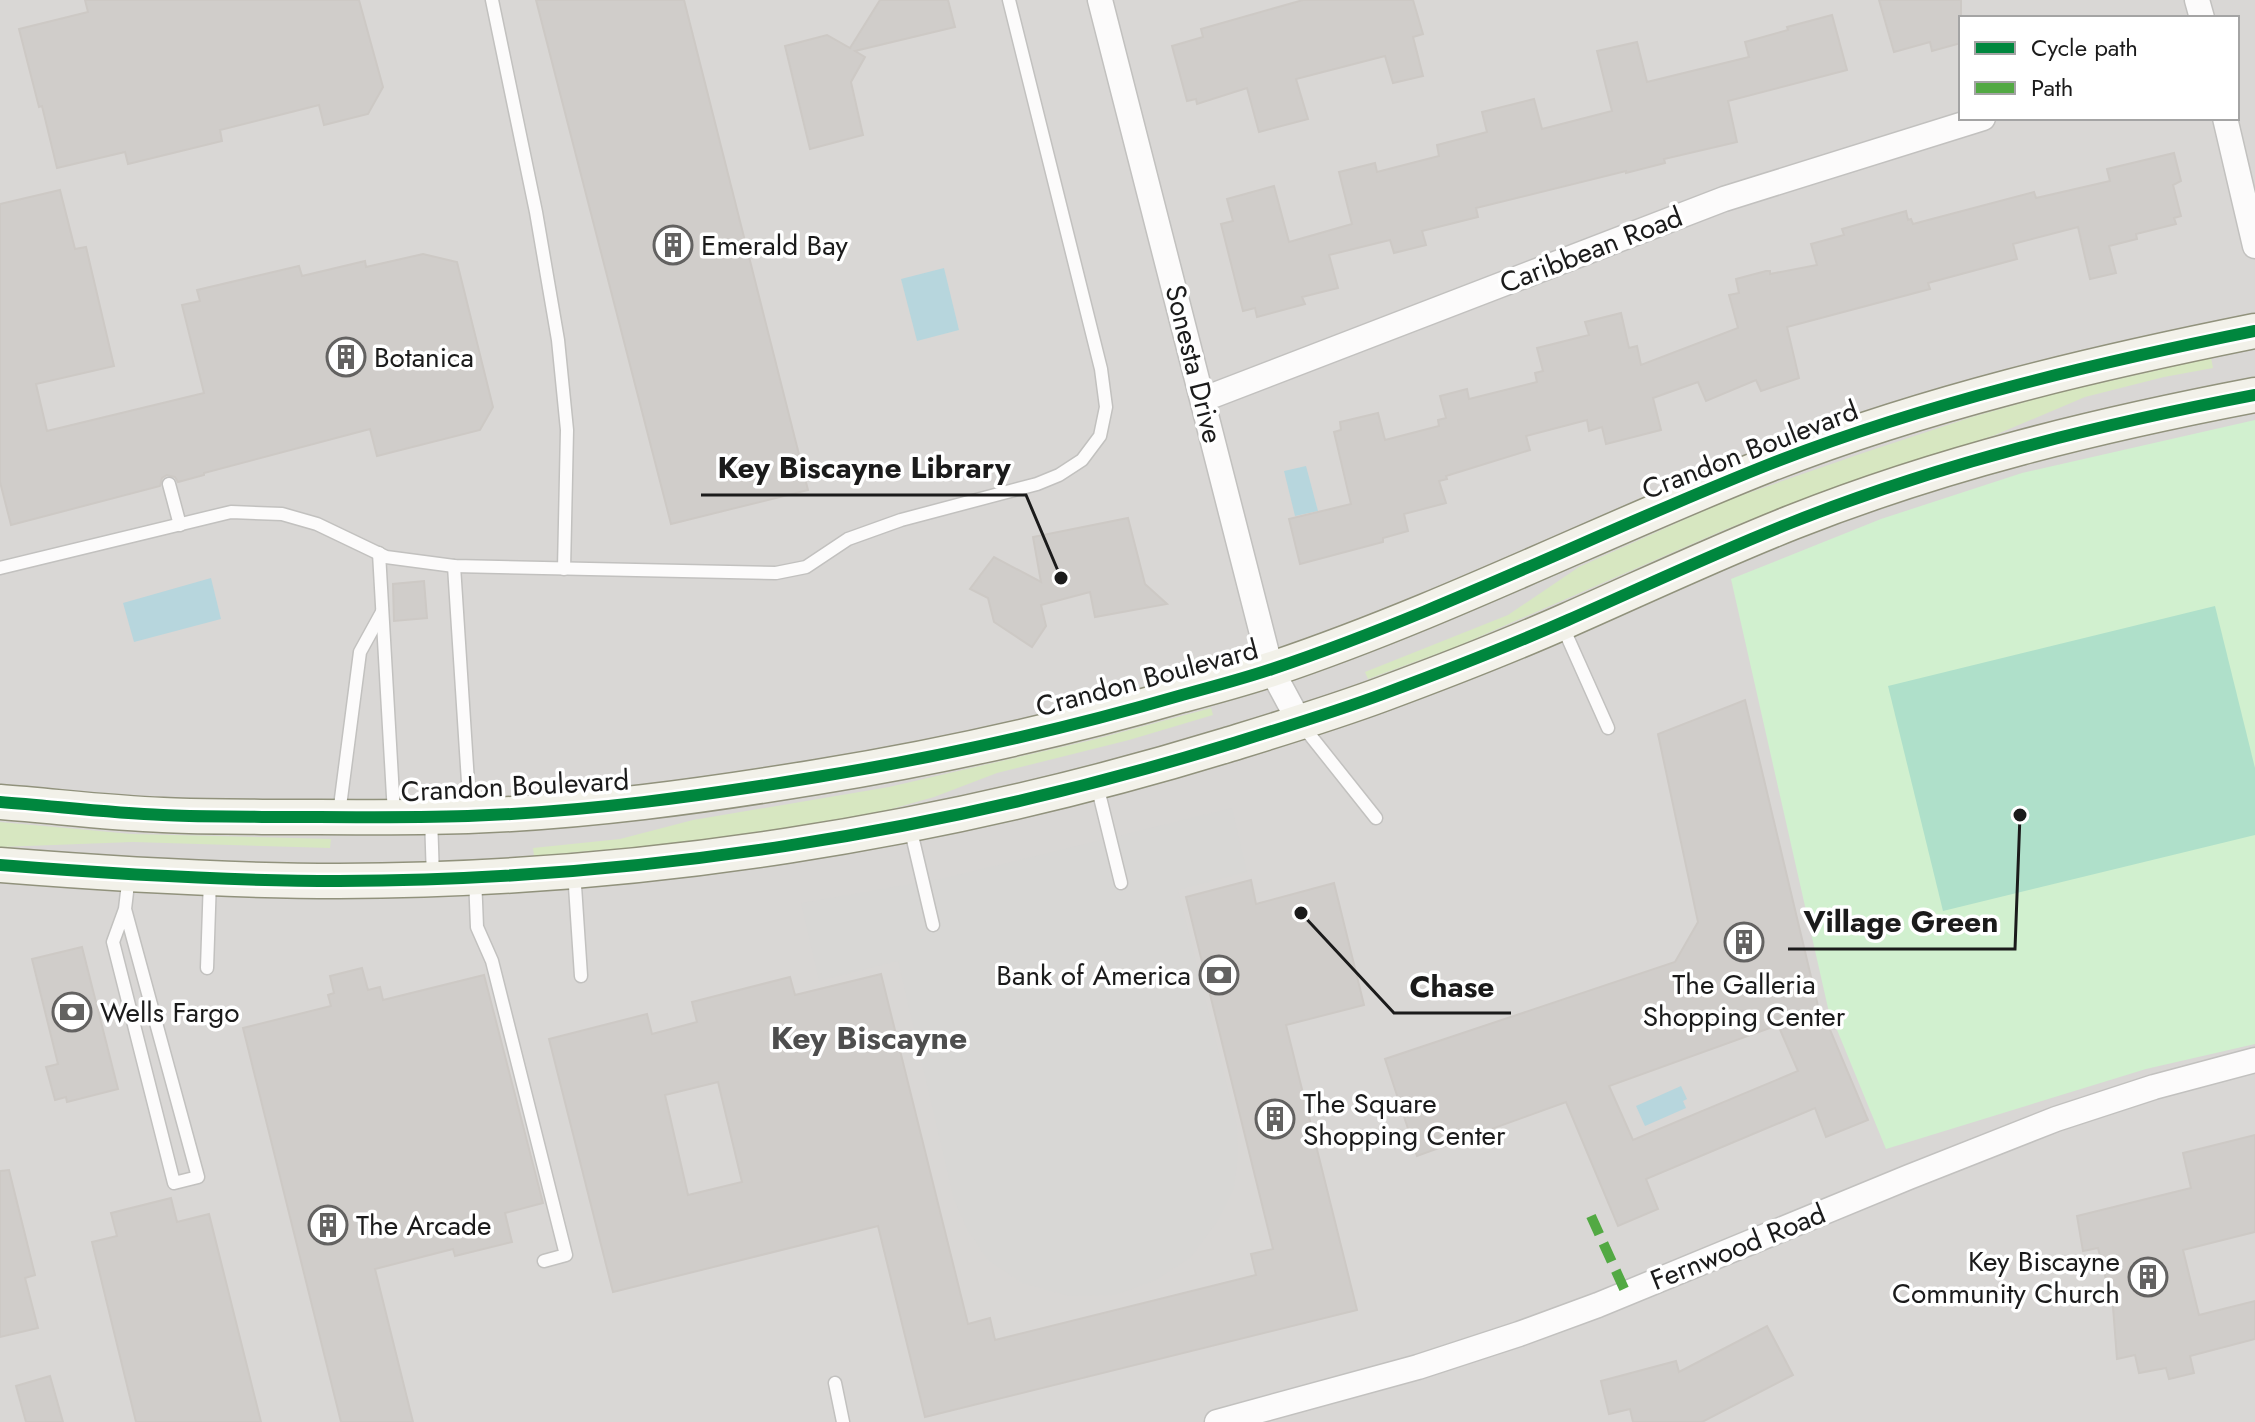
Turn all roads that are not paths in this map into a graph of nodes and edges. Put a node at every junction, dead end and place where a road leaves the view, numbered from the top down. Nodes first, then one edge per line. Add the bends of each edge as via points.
1 (492, 0) edge
2 (1009, 0) edge
3 (1108, 3) edge
4 (1977, 120) edge
5 (2225, 120) edge
6 (2255, 246) edge
7 (2255, 331) edge
8 (2255, 395) edge
9 (1204, 399) junction
10 (169, 484) dead end
11 (180, 525) junction
12 (379, 553) junction
13 (454, 566) junction
14 (0, 568) edge
15 (564, 569) junction
16 (382, 612) junction
17 (1561, 623) junction
18 (1271, 669) junction
19 (1300, 723) junction
20 (1608, 728) dead end
21 (1096, 783) junction
22 (0, 802) edge
23 (431, 816) junction
24 (470, 816) junction
25 (395, 817) junction
26 (339, 818) junction
27 (1376, 818) dead end
28 (910, 824) junction
29 (0, 865) edge
30 (574, 871) junction
31 (475, 877) junction
32 (210, 878) junction
33 (433, 878) junction
34 (1121, 883) dead end
35 (127, 892) junction
36 (933, 925) dead end
37 (207, 968) dead end
38 (581, 976) dead end
39 (2255, 1060) edge
40 (182, 1112) junction
41 (157, 1118) junction
42 (544, 1261) dead end
43 (835, 1383) dead end
44 (843, 1422) edge
45 (1217, 1422) edge

1 - 15 lane via 558,340 567,430
2 - 15 lane via 1101,369 1106,407 1100,436 1082,460 1037,484 848,539 806,567 776,573
3 - 9 street, Sonesta Drive
4 - 9 street, Caribbean Road via 1724,199
5 - 6 street
7 - 18 main road, Crandon Boulevard via 2114,360 1876,426 1657,510 1418,615
8 - 17 main road via 2025,446 1904,483 1771,531
9 - 18 street, Sonesta Drive
10 - 11 lane
11 - 12 lane via 231,512 282,514
11 - 14 lane
12 - 13 lane
12 - 16 lane
13 - 15 lane
13 - 24 lane
16 - 25 lane
16 - 26 lane via 360,652
17 - 19 main road
17 - 20 lane
18 - 19 street, Sonesta Drive
18 - 24 main road, Crandon Boulevard via 1022,738 901,764 640,803
19 - 21 main road
19 - 27 lane
21 - 28 main road
21 - 34 lane
22 - 26 main road, Crandon Boulevard via 165,815
23 - 24 main road, Crandon Boulevard
23 - 25 main road, Crandon Boulevard
23 - 33 lane
25 - 26 main road, Crandon Boulevard
28 - 30 main road via 773,848
28 - 36 lane
29 - 35 main road
30 - 31 main road
30 - 38 lane
31 - 33 main road
31 - 42 lane via 477,927 492,961 566,1255
32 - 33 main road
32 - 35 main road
32 - 37 lane
35 - 40 lane
35 - 41 lane via 113,942
39 - 45 street, Fernwood Road via 2056,1119 1519,1334
40 - 41 lane
40 - 41 lane via 198,1177 174,1183
43 - 44 lane

